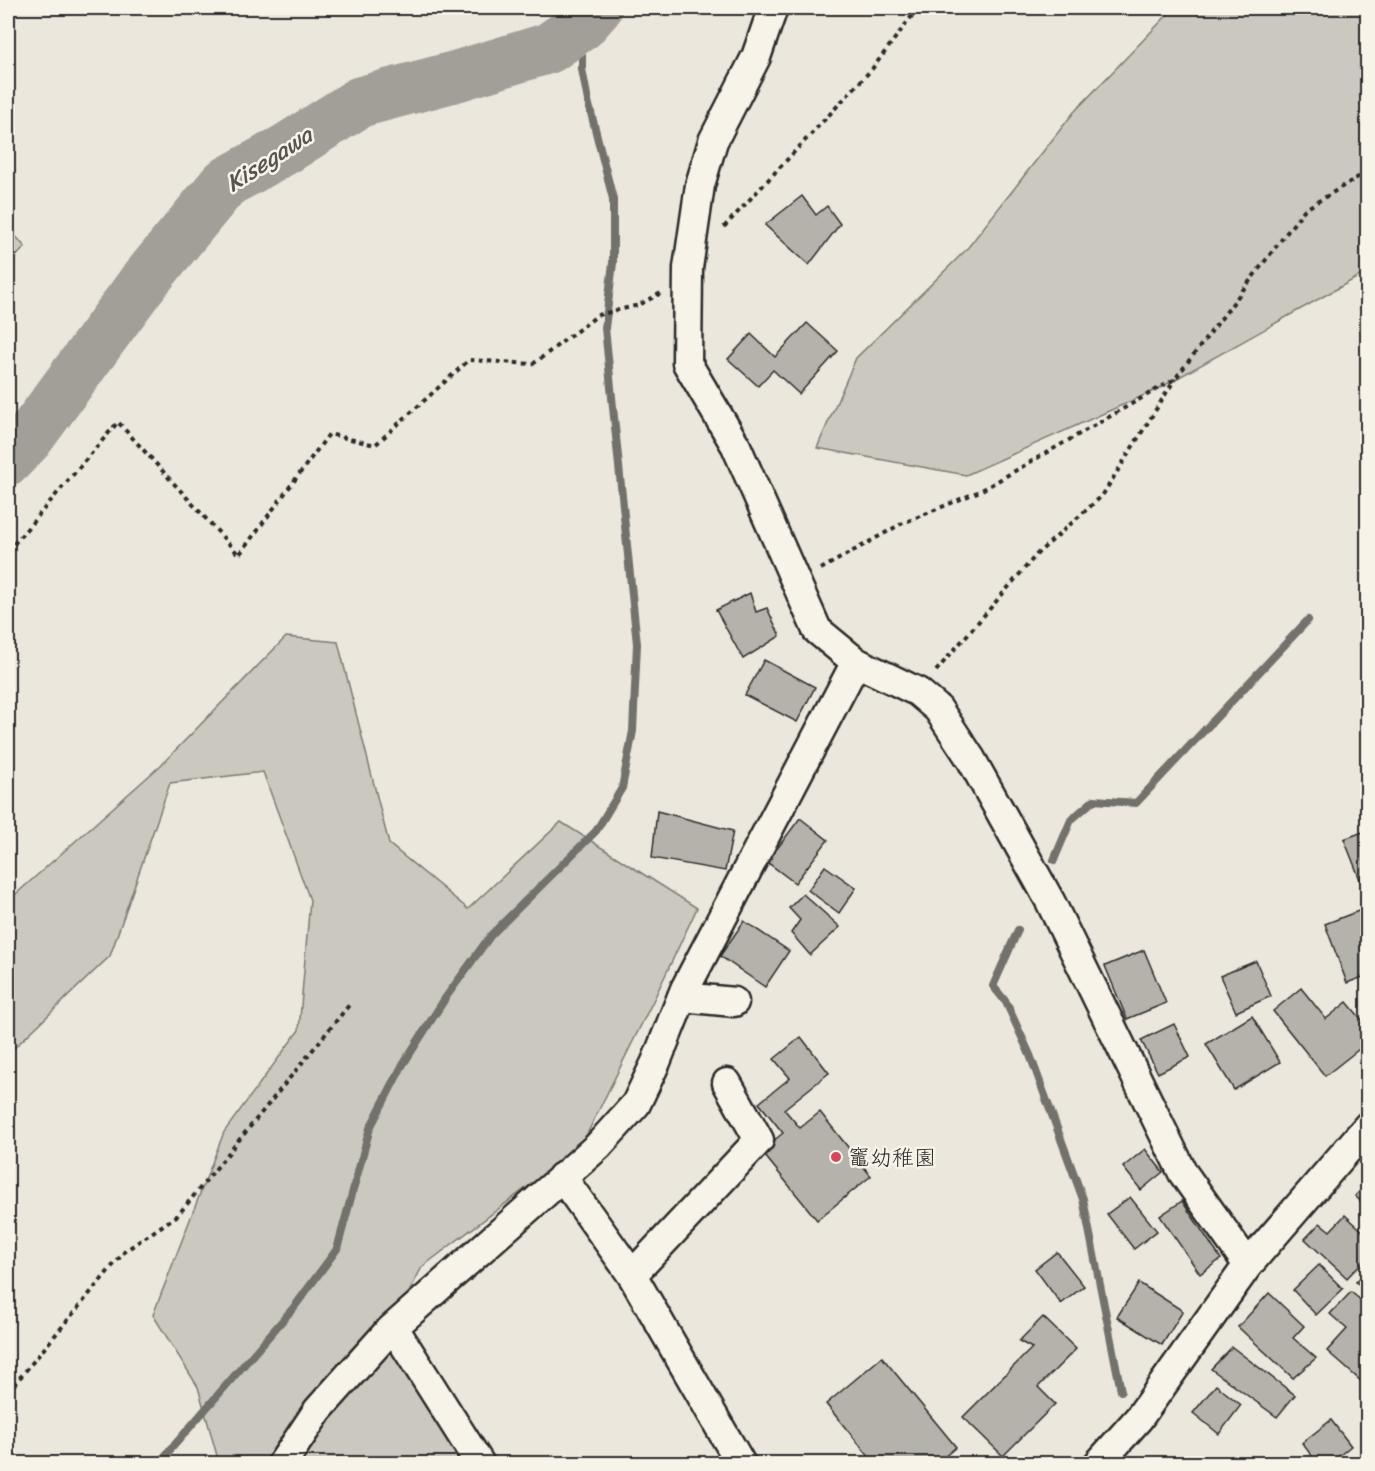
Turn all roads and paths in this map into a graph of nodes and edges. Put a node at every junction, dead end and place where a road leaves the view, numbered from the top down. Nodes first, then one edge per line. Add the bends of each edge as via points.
1 (773, 8) edge
2 (918, 8) edge
3 (1368, 171) edge
4 (719, 233) dead end
5 (639, 305) dead end
6 (1175, 379) junction
7 (8, 551) edge
8 (796, 583) junction
9 (856, 662) junction
10 (918, 692) junction
11 (682, 997) junction
12 (734, 1002) dead end
13 (350, 1004) dead end
14 (727, 1083) dead end
15 (1368, 1126) edge
16 (562, 1177) junction
17 (1248, 1265) junction
18 (632, 1275) junction
19 (394, 1328) junction
20 (8, 1392) edge
21 (282, 1464) edge
22 (480, 1464) edge
23 (741, 1464) edge
24 (1098, 1464) edge

1 - 8 street via 756,57 713,141 700,185 688,268 687,363 736,446
2 - 4 path via 872,69
3 - 6 path via 1304,210
5 - 7 path via 598,315 533,364 469,360 375,445 329,434 239,555 118,422
6 - 8 path via 980,491 901,524
6 - 10 path via 1102,496 1036,554
8 - 9 street via 817,630
9 - 10 street
9 - 11 street
10 - 17 street via 938,709 971,759 1050,901 1183,1173
11 - 12 street
11 - 16 street via 636,1104 598,1146
13 - 20 path via 178,1215 125,1251
14 - 18 street via 759,1140
15 - 17 street
16 - 18 street
16 - 19 street
17 - 24 street via 1139,1418
18 - 23 street
19 - 21 street via 318,1410
19 - 22 street

